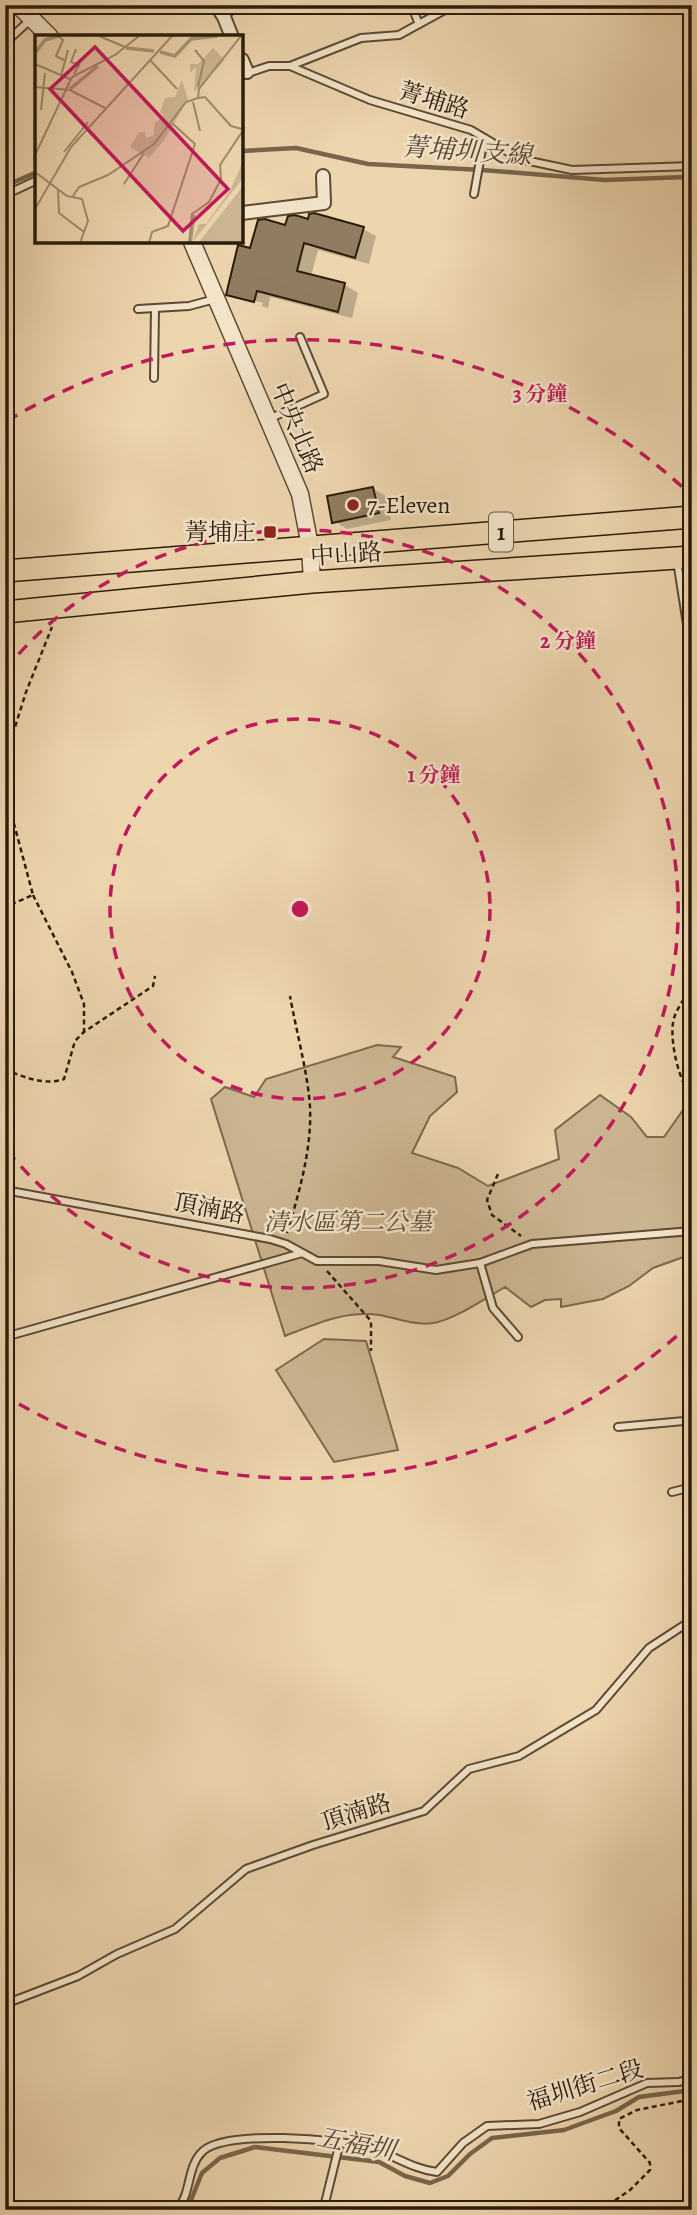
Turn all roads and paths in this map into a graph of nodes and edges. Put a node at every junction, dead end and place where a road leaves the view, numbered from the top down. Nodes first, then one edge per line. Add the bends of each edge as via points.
1 (18, 5) edge
2 (216, 5) edge
3 (237, 5) edge
4 (411, 5) edge
5 (454, 5) edge
6 (224, 17) junction
7 (32, 19) junction
8 (419, 23) junction
9 (48, 35) edge
10 (231, 35) edge
11 (5, 43) edge
12 (290, 66) junction
13 (243, 69) edge
14 (484, 138) junction
15 (692, 166) edge
16 (323, 176) dead end
17 (35, 181) edge
18 (474, 194) dead end
19 (5, 195) edge
20 (243, 213) edge
21 (192, 243) edge
22 (217, 299) junction
23 (138, 309) dead end
24 (155, 309) junction
25 (300, 337) dead end
26 (154, 378) dead end
27 (269, 419) junction
28 (692, 517) edge
29 (310, 546) junction
30 (684, 557) edge
31 (5, 571) edge
32 (312, 582) junction
33 (61, 606) junction
34 (5, 612) edge
35 (692, 656) edge
36 (5, 759) edge
37 (5, 790) edge
38 (33, 895) junction
39 (5, 907) edge
40 (692, 975) edge
41 (155, 976) dead end
42 (290, 996) dead end
43 (84, 1032) junction
44 (5, 1069) edge
45 (692, 1097) edge
46 (498, 1174) dead end
47 (5, 1190) edge
48 (692, 1231) edge
49 (286, 1244) junction
50 (532, 1244) junction
51 (302, 1253) junction
52 (317, 1261) junction
53 (480, 1263) junction
54 (5, 1337) edge
55 (518, 1337) dead end
56 (371, 1351) dead end
57 (692, 1416) edge
58 (618, 1427) dead end
59 (692, 1488) edge
60 (672, 1492) dead end
61 (692, 1620) edge
62 (5, 2004) edge
63 (692, 2078) edge
64 (692, 2099) edge
65 (340, 2142) junction
66 (176, 2210) edge
67 (311, 2210) edge
68 (601, 2210) edge

1 - 7 street
2 - 6 street
3 - 6 lane
4 - 8 lane
5 - 8 lane, 菁埔路
6 - 10 street
7 - 9 street
7 - 11 lane
8 - 12 lane, 菁埔路 via 399,35 361,38
12 - 13 lane, 菁埔路
12 - 14 lane, 菁埔路 via 370,100
14 - 15 lane, 菁埔路 via 520,159 572,170
14 - 18 lane
16 - 20 street via 324,203
17 - 19 lane
21 - 22 street, 中央北路
22 - 24 lane
22 - 27 street, 中央北路
23 - 24 lane
24 - 26 lane
25 - 27 lane via 324,394
27 - 29 street, 中央北路 via 300,494
28 - 29 main road, 中山路 / 1
29 - 31 main road, 中山路 / 1
29 - 32 street, 中央北路
30 - 32 main road, 中山路 / 1
30 - 35 lane
32 - 33 main road, 中山路 / 1
33 - 34 main road, 中山路 / 1
33 - 36 path
37 - 38 path
38 - 39 path
38 - 43 path via 84,1004
40 - 45 path via 689,992 673,1021 674,1052
41 - 43 path via 153,986
42 - 49 path via 310,1107 307,1149
43 - 44 path via 75,1041 64,1079 55,1082
46 - 50 path via 487,1200 492,1215
47 - 49 lane, 頂湳路
48 - 50 lane, 頂湳路
49 - 51 lane, 頂湳路
50 - 53 lane, 頂湳路
51 - 52 lane, 頂湳路
51 - 54 lane
52 - 53 lane, 頂湳路 via 379,1261 436,1270
52 - 56 path via 370,1321
53 - 55 lane via 493,1308
57 - 58 lane via 684,1421
59 - 60 lane
61 - 62 lane, 頂湳路 via 649,1648 596,1710 519,1756 469,1769 424,1811 246,1869 175,1929 78,1976
63 - 65 lane, 福圳街二段 via 647,2083 539,2124 487,2126 463,2143 437,2172 372,2148
64 - 68 path via 637,2110 619,2119 619,2128 650,2170
65 - 66 lane, 福圳街二段 via 265,2137 212,2144 194,2162 183,2203
65 - 67 lane via 324,2207

